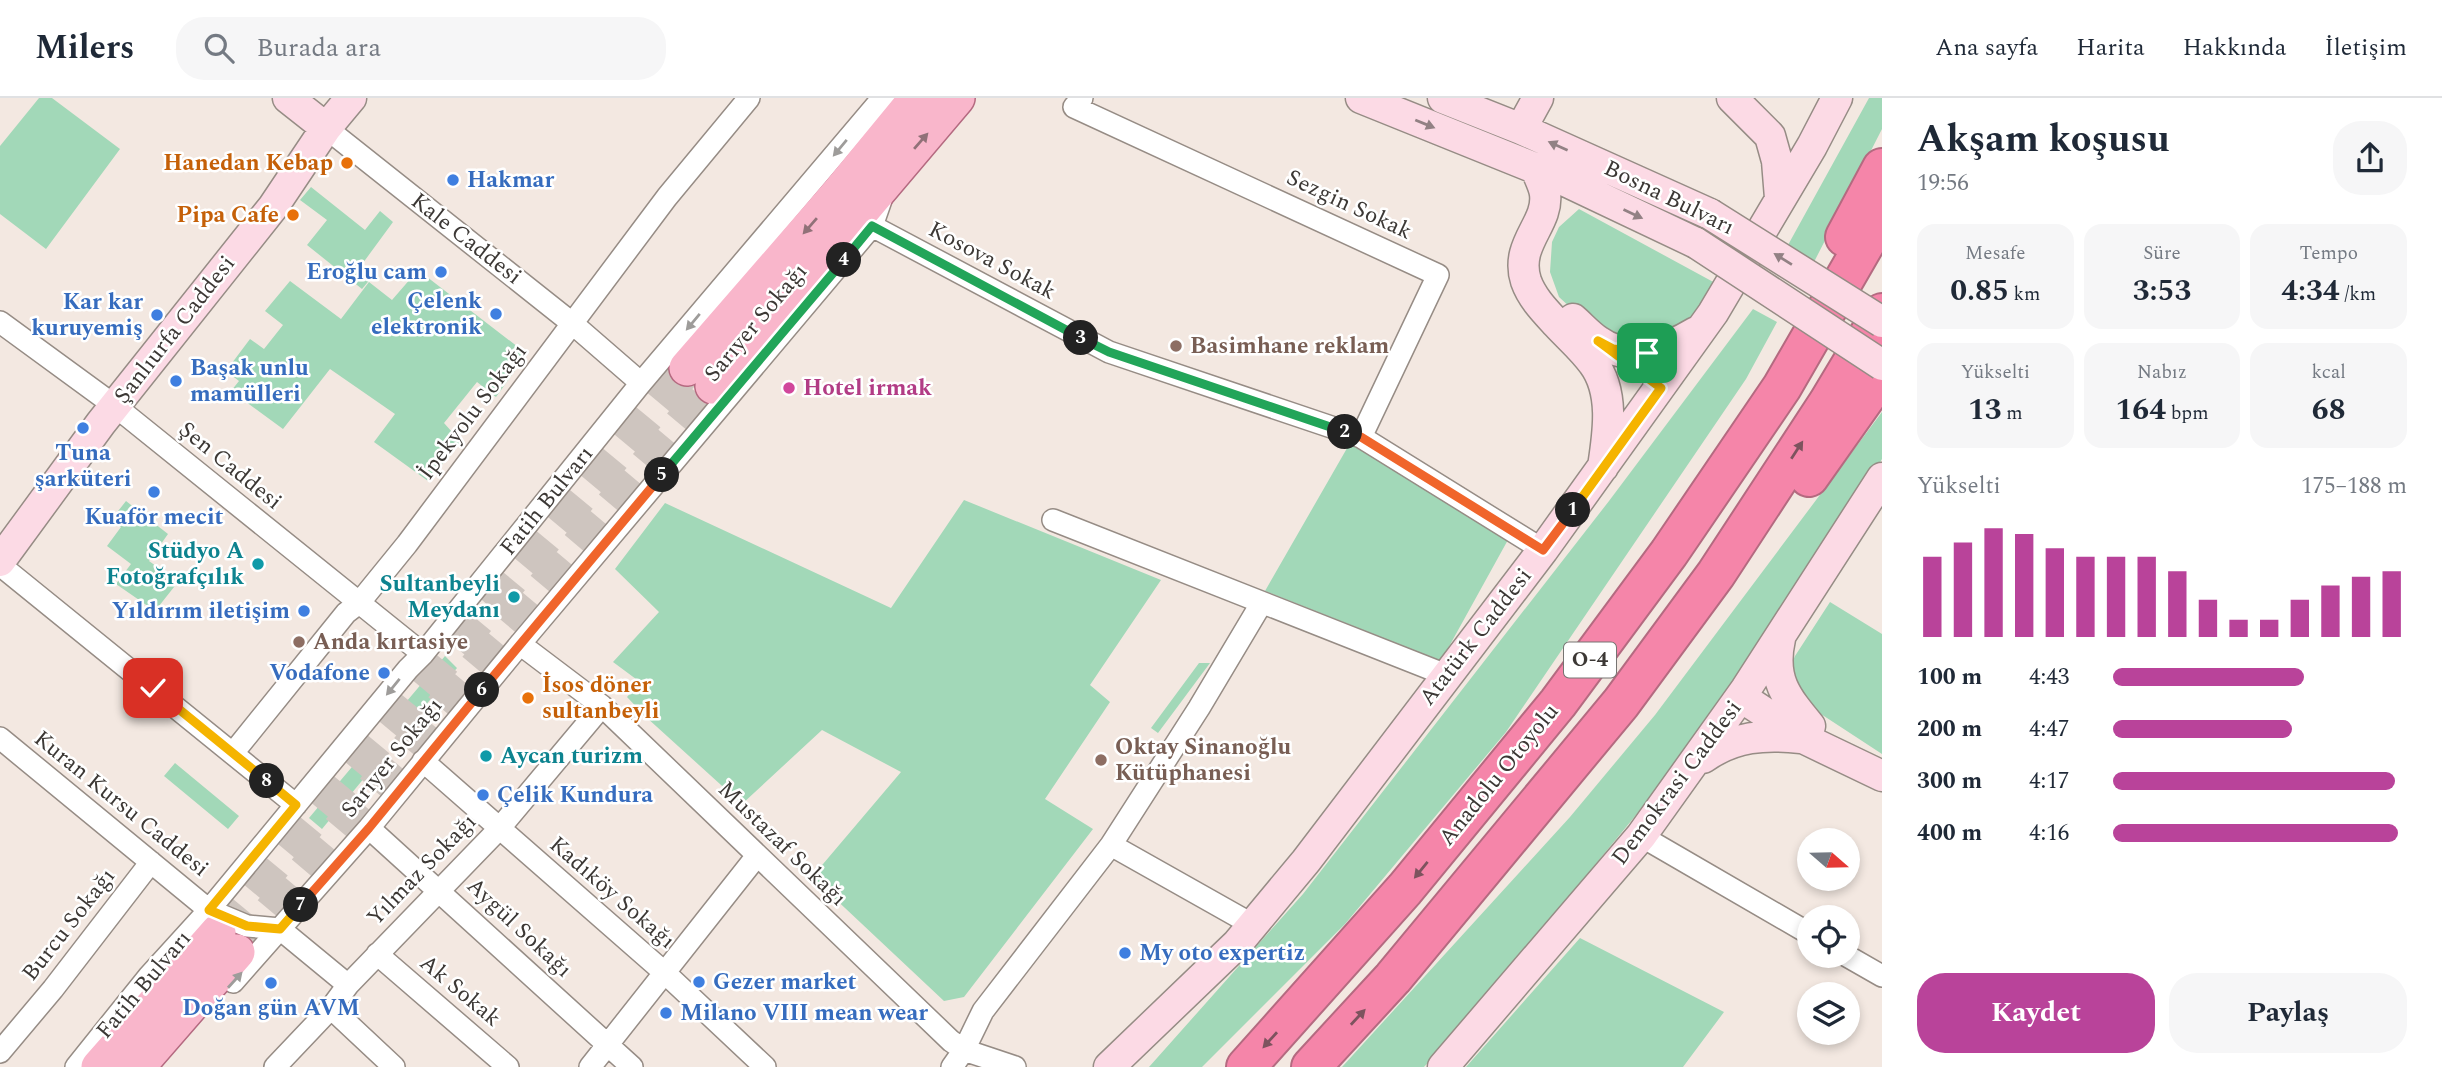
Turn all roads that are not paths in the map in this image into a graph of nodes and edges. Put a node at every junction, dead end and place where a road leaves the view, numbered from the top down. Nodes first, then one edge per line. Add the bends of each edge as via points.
1 (288, 98) edge
2 (351, 98) edge
3 (749, 98) edge
4 (917, 98) edge
5 (957, 98) edge
6 (1362, 98) edge
7 (1443, 98) edge
8 (1538, 98) edge
9 (1734, 98) edge
10 (1837, 98) edge
11 (1853, 98) edge
12 (880, 99) edge
13 (1078, 103) edge
14 (326, 128) junction
15 (1521, 129) junction
16 (1812, 146) junction
17 (1882, 168) edge
18 (1536, 169) junction
19 (888, 179) junction
20 (1584, 191) junction
21 (1780, 198) junction
22 (1882, 214) edge
23 (872, 226) junction
24 (1882, 313) edge
25 (0, 322) edge
26 (1882, 322) edge
27 (573, 324) junction
28 (1703, 328) junction
29 (1596, 353) junction
30 (1882, 365) edge
31 (1882, 374) edge
32 (641, 383) junction
33 (1654, 398) junction
34 (115, 406) junction
35 (1361, 437) junction
36 (1602, 470) junction
37 (1882, 478) edge
38 (1053, 520) dead end
39 (1543, 550) junction
40 (0, 563) edge
41 (359, 603) junction
42 (1261, 604) junction
43 (1780, 638) junction
44 (520, 644) junction
45 (424, 654) junction
46 (1446, 675) junction
47 (1744, 693) junction
48 (1558, 703) junction
49 (602, 706) junction
50 (1808, 733) junction
51 (0, 738) edge
52 (233, 753) junction
53 (423, 761) junction
54 (1694, 764) junction
55 (1873, 772) edge
56 (296, 805) junction
57 (369, 828) junction
58 (498, 830) junction
59 (1641, 836) junction
60 (1111, 845) junction
61 (756, 856) junction
62 (151, 862) junction
63 (439, 890) junction
64 (1253, 925) junction
65 (1797, 926) edge
66 (280, 929) junction
67 (221, 931) junction
68 (377, 954) junction
69 (1860, 963) edge
70 (665, 973) junction
71 (1882, 976) edge
72 (1393, 978) junction
73 (348, 985) junction
74 (331, 1007) junction
75 (607, 1046) junction
76 (0, 1052) edge
77 (958, 1059) edge
78 (76, 1067) edge
79 (99, 1067) edge
80 (137, 1067) edge
81 (157, 1067) edge
82 (275, 1067) edge
83 (394, 1067) edge
84 (509, 1067) edge
85 (590, 1067) edge
86 (632, 1067) edge
87 (765, 1067) edge
88 (1015, 1067) edge
89 (1110, 1067) edge
90 (1246, 1067) edge
91 (1311, 1067) edge
92 (1443, 1067) edge

1 - 14 street, Kale Caddesi
2 - 14 street, Şanlıurfa Caddesi
3 - 27 street, İpekyolu Sokağı
4 -> 19 main road via 700,377
19 -> 5 main road
6 -> 18 street, Bosna Bulvarı
7 - 15 street, Bosna Bulvarı
8 - 15 street
9 - 16 street
9 - 21 street via 1770,136
10 - 16 street, Atatürk Caddesi
11 - 16 street
12 -> 32 street, Fatih Bulvarı
13 - 35 street, Sezgin Sokak via 1438,275
14 - 27 street, Kale Caddesi
14 - 34 street, Şanlıurfa Caddesi via 273,207
26 -> 15 street, Bosna Bulvarı, bridge via 1710,214
16 - 21 street, Atatürk Caddesi
17 - 48 highway via 1747,399
18 - 20 street, Bosna Bulvarı
18 - 29 street via 1546,196 1524,251 1527,282 1542,308
19 - 23 street, Sarıyer Sokağı
20 - 29 street via 1556,219 1543,246 1541,276 1552,299
20 -> 30 street, Bosna Bulvarı, bridge via 1696,243
21 - 28 street, Atatürk Caddesi
22 - 48 highway, Anadolu Otoyolu / O-4 via 1782,387 1669,553
23 - 35 street, Kosova Sokak via 1109,352
23 - 44 street, Sarıyer Sokağı
72 -> 24 highway, Anadolu Otoyolu / O-4 via 1621,703 1716,574
25 - 34 street, Şen Caddesi
27 - 32 street, Kale Caddesi
27 - 41 street, İpekyolu Sokağı
28 - 29 street via 1664,350
28 - 33 street, Atatürk Caddesi
29 - 33 street
29 - 36 street via 1609,415
31 - 72 highway via 1641,711
32 - 45 street, Fatih Bulvarı
33 - 36 street, Atatürk Caddesi
34 - 40 street, Şanlıurfa Caddesi
34 - 41 street, Şen Caddesi
35 - 39 street, Kosova Sokak
36 - 39 street, Atatürk Caddesi
37 - 43 street, Demokrasi Caddesi
38 - 42 street
39 - 46 street, Atatürk Caddesi
40 - 52 street
41 - 45 street, Şen Caddesi
41 - 52 street, İpekyolu Sokağı via 346,613
42 - 46 street
42 - 60 street
43 - 47 street, Demokrasi Caddesi
43 - 50 street via 1781,684
44 - 49 street, Mustazaf Sokağı
44 - 53 street, Sarıyer Sokağı
45 -> 56 street, Fatih Bulvarı
46 - 64 street, Atatürk Caddesi
47 - 50 street
47 - 54 street, Demokrasi Caddesi
48 -> 90 highway, Anadolu Otoyolu / O-4 via 1405,889
49 - 58 street, Yılmaz Sokağı
49 - 61 street, Mustazaf Sokağı
50 - 54 street via 1744,738
50 - 55 street
51 - 62 street, Kuran Kursu Caddesi
52 - 56 street
53 - 57 street, Sarıyer Sokağı
53 - 58 street, Kadıköy Sokağı
54 - 59 street, Demokrasi Caddesi
56 - 67 street, Fatih Bulvarı
57 - 63 street, Aygül Sokağı
57 - 66 street, Sarıyer Sokağı
58 - 63 street, Yılmaz Sokağı
58 - 70 street, Kadıköy Sokağı
59 - 65 street
59 - 92 street, Demokrasi Caddesi
60 - 64 street
60 - 77 street via 983,1011
61 - 70 street
61 - 77 street, Mustazaf Sokağı via 951,1041
62 - 67 street, Kuran Kursu Caddesi
62 - 76 street, Burcu Sokağı
63 - 68 street, Yılmaz Sokağı
63 - 75 street, Aygül Sokağı
64 - 89 street, Atatürk Caddesi
66 - 67 street, Kuran Kursu Caddesi via 247,926
66 - 73 street
81 -> 66 street, Sarıyer Sokağı
67 - 78 street, Fatih Bulvarı via 149,976
67 - 79 main road, Fatih Bulvarı
67 - 80 main road, Fatih Bulvarı
68 - 73 street, Yılmaz Sokağı
68 - 84 street, Ak Sokak
69 - 71 street
70 - 75 street
70 - 87 street, Kadıköy Sokağı
91 -> 72 highway, Anadolu Otoyolu / O-4
73 - 74 street, Yılmaz Sokağı
74 - 82 street, Yılmaz Sokağı
74 - 83 street
75 - 85 street
75 - 86 street, Aygül Sokağı
77 - 88 street, Mustazaf Sokağı

